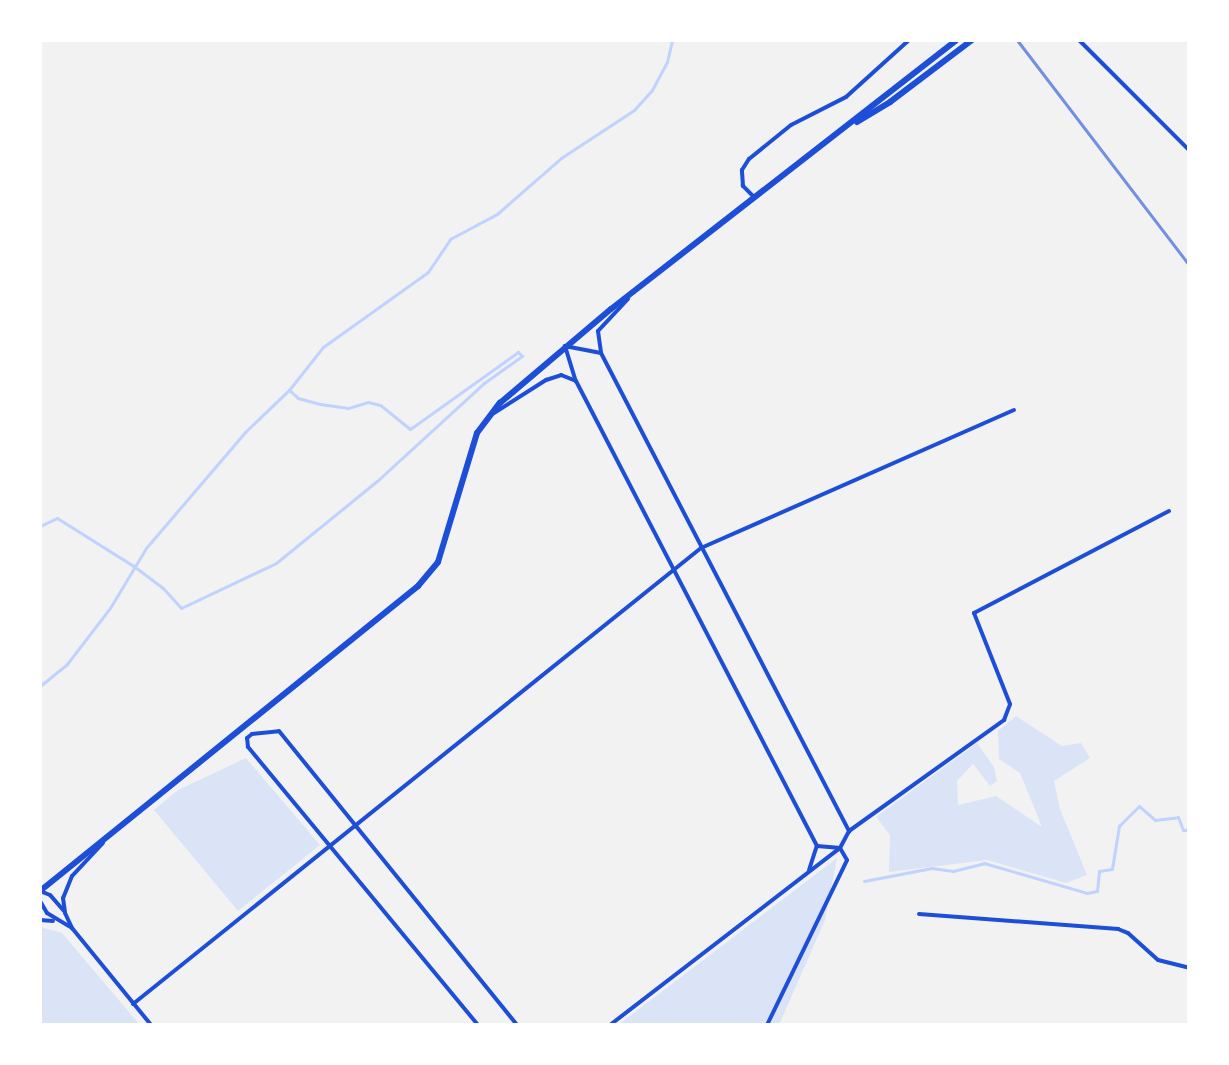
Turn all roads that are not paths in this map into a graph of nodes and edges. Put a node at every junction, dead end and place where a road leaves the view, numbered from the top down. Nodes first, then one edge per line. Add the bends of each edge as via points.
1 (909, 40) edge
2 (956, 40) edge
3 (972, 40) edge
4 (1079, 40) edge
5 (843, 130) junction
6 (1189, 150) edge
7 (754, 197) junction
8 (633, 292) junction
9 (565, 346) junction
10 (601, 353) junction
11 (576, 381) junction
12 (1014, 410) dead end
13 (492, 414) junction
14 (1169, 511) dead end
15 (701, 548) junction
16 (673, 571) junction
17 (356, 826) junction
18 (849, 831) junction
19 (109, 837) junction
20 (330, 846) junction
21 (817, 846) junction
22 (840, 848) junction
23 (807, 872) junction
24 (40, 891) edge
25 (65, 913) junction
26 (919, 914) dead end
27 (40, 920) edge
28 (55, 921) junction
29 (72, 928) junction
30 (1189, 968) edge
31 (133, 1004) junction
32 (151, 1025) edge
33 (478, 1025) edge
34 (517, 1025) edge
35 (610, 1025) edge
36 (767, 1025) edge

1 - 7 street via 846,97 791,125 749,159 742,170 743,186
2 - 5 main road
3 - 5 main road
4 - 6 street
5 - 7 main road
7 - 8 main road
8 - 9 main road
8 - 10 street via 598,331
9 - 10 street
9 - 11 street
9 - 13 main road
10 - 15 street
11 - 13 street via 561,375 546,380
11 - 16 street
12 - 15 street
13 - 19 main road via 477,433 438,562 418,586
14 - 18 street via 974,613 1010,704 1004,720
15 - 16 street
15 - 18 street
16 - 17 street
16 - 21 street
17 - 20 street
17 - 20 street via 279,731 252,734 248,747
17 - 34 street
18 - 22 street
19 - 24 main road
19 - 25 street via 72,876 63,898
20 - 31 street
20 - 33 street
21 - 22 street
21 - 23 street
22 - 23 street
22 - 36 street via 847,860
23 - 35 street
24 - 25 street
24 - 28 street via 40,901
25 - 29 street
26 - 30 street via 1118,929 1158,960
27 - 28 street
28 - 29 street
29 - 31 street
31 - 32 street

